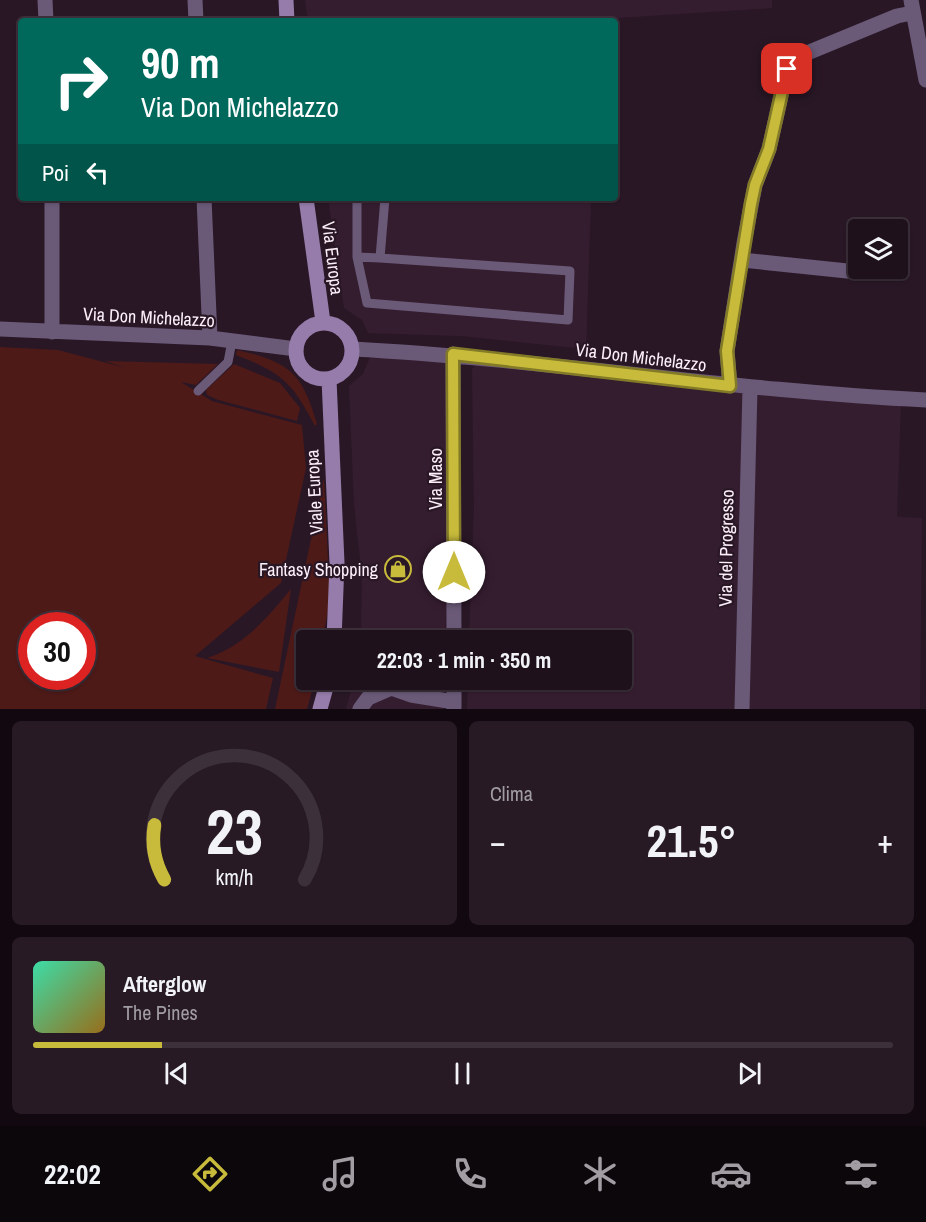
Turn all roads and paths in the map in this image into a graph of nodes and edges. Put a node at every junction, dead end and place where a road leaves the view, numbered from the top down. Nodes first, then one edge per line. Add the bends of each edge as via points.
1 (45, 0) edge
2 (195, 0) edge
3 (286, 0) edge
4 (911, 6) edge
5 (46, 18) edge
6 (196, 18) edge
7 (287, 18) edge
8 (926, 80) edge
9 (52, 201) edge
10 (204, 201) edge
11 (306, 201) edge
12 (357, 201) edge
13 (385, 201) edge
14 (357, 256) junction
15 (380, 258) junction
16 (742, 260) junction
17 (848, 272) edge
18 (323, 322) junction
19 (0, 329) edge
20 (52, 332) junction
21 (210, 338) junction
22 (232, 341) junction
23 (296, 349) junction
24 (352, 349) junction
25 (453, 354) junction
26 (329, 379) junction
27 (730, 386) junction
28 (750, 388) junction
29 (198, 391) dead end
30 (926, 400) edge
31 (334, 630) edge
32 (454, 630) edge
33 (325, 690) edge
34 (454, 690) edge
35 (454, 706) edge
36 (320, 709) edge
37 (360, 709) edge
38 (742, 709) edge

1 - 5 street
2 - 6 street
3 - 7 main road
4 - 8 street
4 - 16 street via 897,16 795,58 787,69 769,149 755,185
9 - 20 street
10 - 21 street
11 - 18 main road, Via Europa
12 - 14 lane
13 - 15 lane
14 - 15 lane
14 - 15 lane via 367,303 568,320 570,272
16 - 17 street
16 - 27 street via 727,351
18 - 23 main road via 307,328
18 - 24 main road via 340,327
19 - 20 street, Via Don Michelazzo
20 - 21 street, Via Don Michelazzo
21 - 22 street, Via Don Michelazzo
22 - 23 street, Via Don Michelazzo
22 - 29 lane via 228,362
23 - 26 main road via 306,372
24 - 25 street, Via Don Michelazzo
24 - 26 main road via 352,358 343,372
25 - 27 street, Via Don Michelazzo
25 - 32 street, Via Maso
26 - 31 main road, Viale Europa via 337,563
27 - 28 street, Via Don Michelazzo
28 - 30 street, Via Don Michelazzo
28 - 38 street, Via del Progresso
33 - 36 main road
34 - 35 street
35 - 37 street via 391,688 368,698

